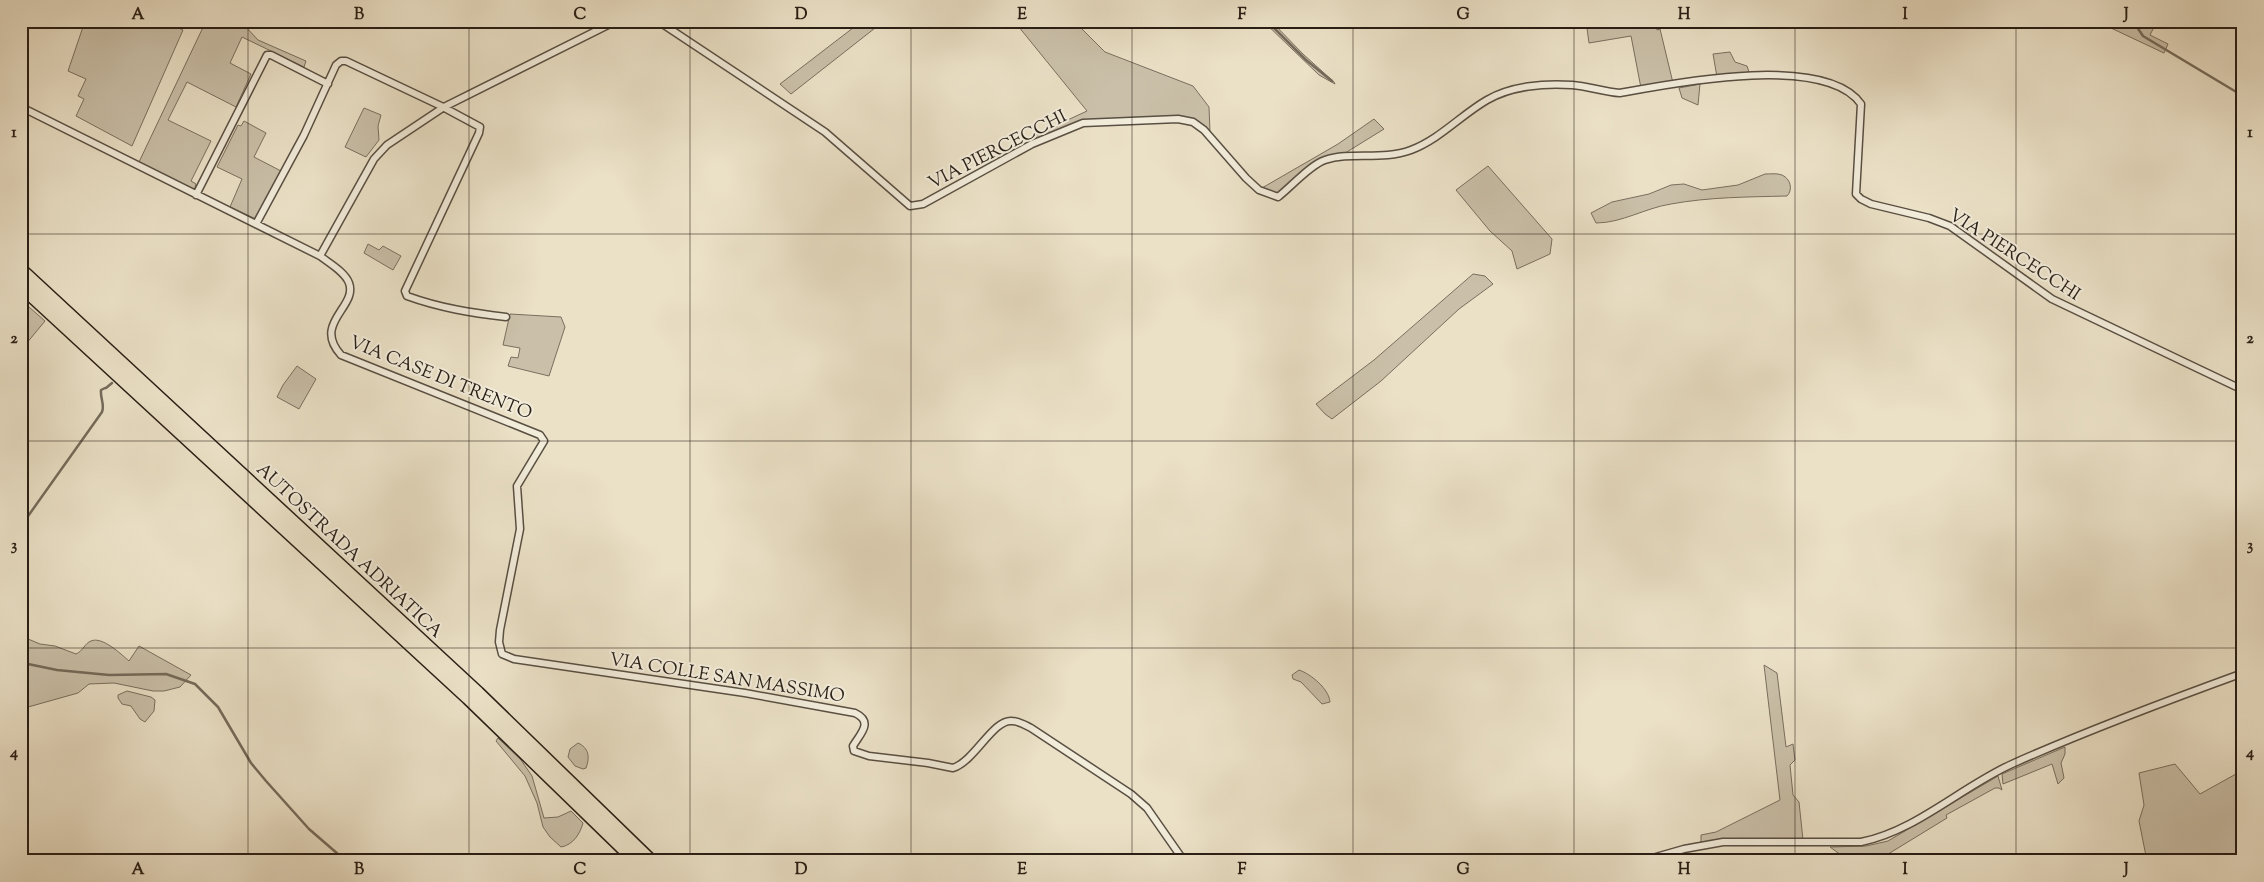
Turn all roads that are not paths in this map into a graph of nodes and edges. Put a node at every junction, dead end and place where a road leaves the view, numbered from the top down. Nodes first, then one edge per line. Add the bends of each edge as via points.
1 (616, 21) edge
2 (658, 21) edge
3 (328, 84) junction
4 (21, 107) edge
5 (444, 107) junction
6 (196, 195) junction
7 (256, 224) junction
8 (320, 256) junction
9 (21, 270) edge
10 (21, 286) edge
11 (506, 317) dead end
12 (2243, 390) edge
13 (502, 654) joint
14 (2243, 673) edge
15 (636, 861) edge
16 (651, 861) edge
17 (1184, 861) edge
18 (1642, 861) edge

1 - 5 street
2 - 12 street, VIA PIERCECCHI via 825,132 910,206 923,204 1032,144 1083,123 1178,119 1193,122 1259,190 1278,197 1325,160 1390,156 1412,149 1487,100 1510,90 1572,85 1620,93 1751,75 1796,77 1834,84 1855,95 1861,104 1856,194 1861,199 1950,226 2052,299
3 - 5 street via 341,61
3 - 6 street via 267,55
3 - 7 street
4 - 6 street, VIA CASE DI TRENTO
5 - 8 street via 387,145 374,159
5 - 11 street via 476,123 480,127 479,133 405,291 408,296 434,306
6 - 7 street, VIA CASE DI TRENTO
7 - 8 street, VIA CASE DI TRENTO
8 - 13 street, VIA CASE DI TRENTO via 350,284 330,338 341,355 534,430 544,440 517,486 520,529 500,630
9 - 16 highway, AUTOSTRADA ADRIATICA via 500,713
10 - 15 highway, AUTOSTRADA ADRIATICA via 468,698
13 - 17 street, VIA COLLE SAN MASSIMO via 514,660 745,693 855,713 862,716 865,727 853,746 854,751 953,768 967,761 1006,721 1018,722 1131,794 1147,808
14 - 18 street via 2011,765 1882,838 1861,842 1723,842

